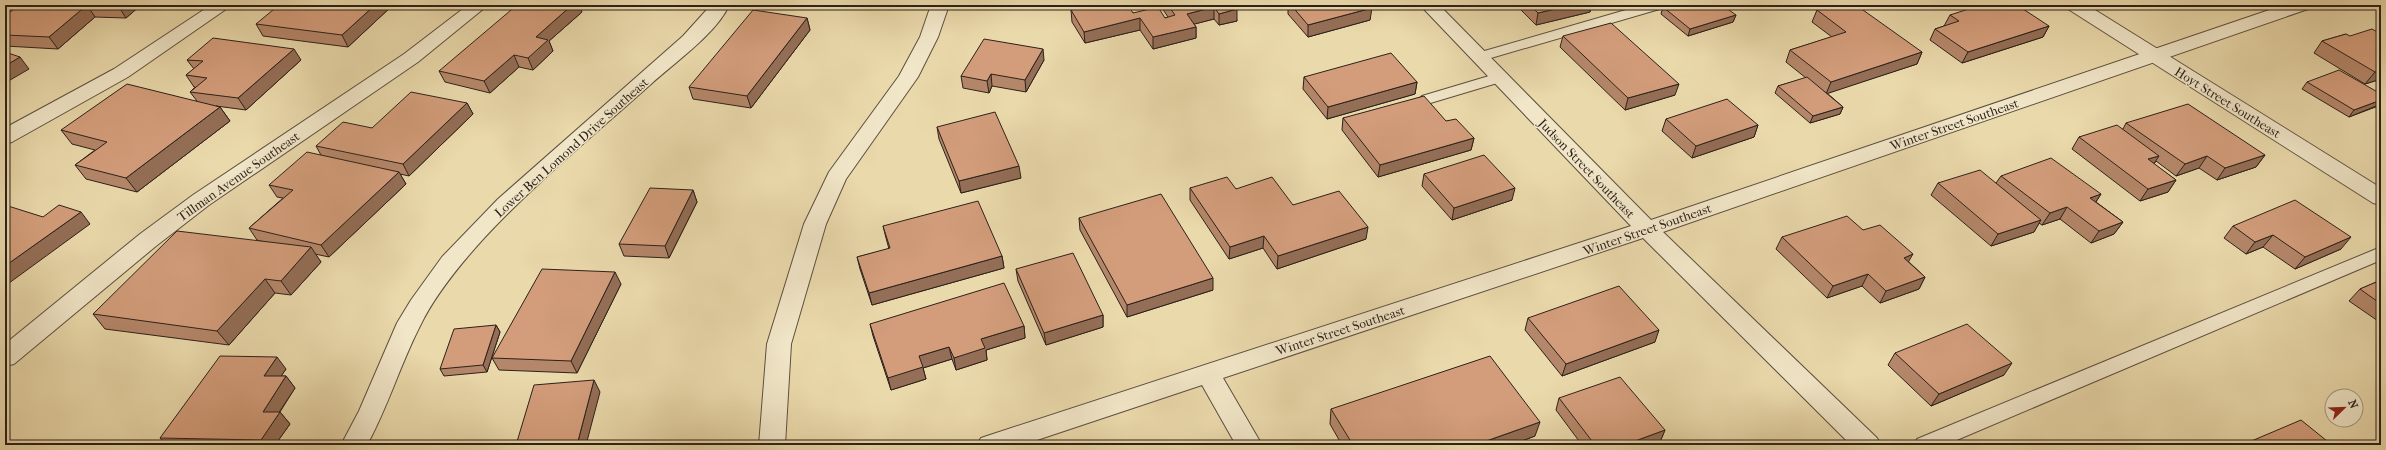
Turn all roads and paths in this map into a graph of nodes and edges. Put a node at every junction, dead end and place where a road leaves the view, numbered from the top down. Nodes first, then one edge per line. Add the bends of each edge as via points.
1 (223, 5) edge
2 (479, 5) edge
3 (720, 5) edge
4 (940, 5) edge
5 (1429, 5) edge
6 (1658, 5) edge
7 (2074, 5) edge
8 (2302, 5) edge
9 (2153, 55) junction
10 (1479, 57) junction
11 (1499, 78) junction
12 (1427, 99) edge
13 (5, 137) edge
14 (2381, 198) edge
15 (1647, 229) junction
16 (2381, 253) edge
17 (5, 357) edge
18 (1208, 373) junction
19 (354, 445) edge
20 (772, 445) edge
21 (990, 445) edge
22 (1249, 445) edge
23 (1868, 445) edge
24 (1924, 445) edge

1 - 13 street via 121,73
2 - 17 street, Tillman Avenue Southeast via 411,58 201,200
3 - 19 street, Lower Ben Lomond Drive Southeast via 717,12 690,40 509,199 462,250 418,306
4 - 20 street via 929,37 908,77 836,177 815,224 779,344
5 - 10 street, Judson Street Southeast
6 - 10 lane
7 - 9 street, Hoyt Street Southeast
8 - 9 street, Winter Street Southeast
9 - 14 street, Hoyt Street Southeast
9 - 15 street, Winter Street Southeast
10 - 11 street, Judson Street Southeast
11 - 12 lane
11 - 15 street, Judson Street Southeast
15 - 18 street, Winter Street Southeast
15 - 23 street, Judson Street Southeast
16 - 24 lane
18 - 21 street, Winter Street Southeast
18 - 22 street

